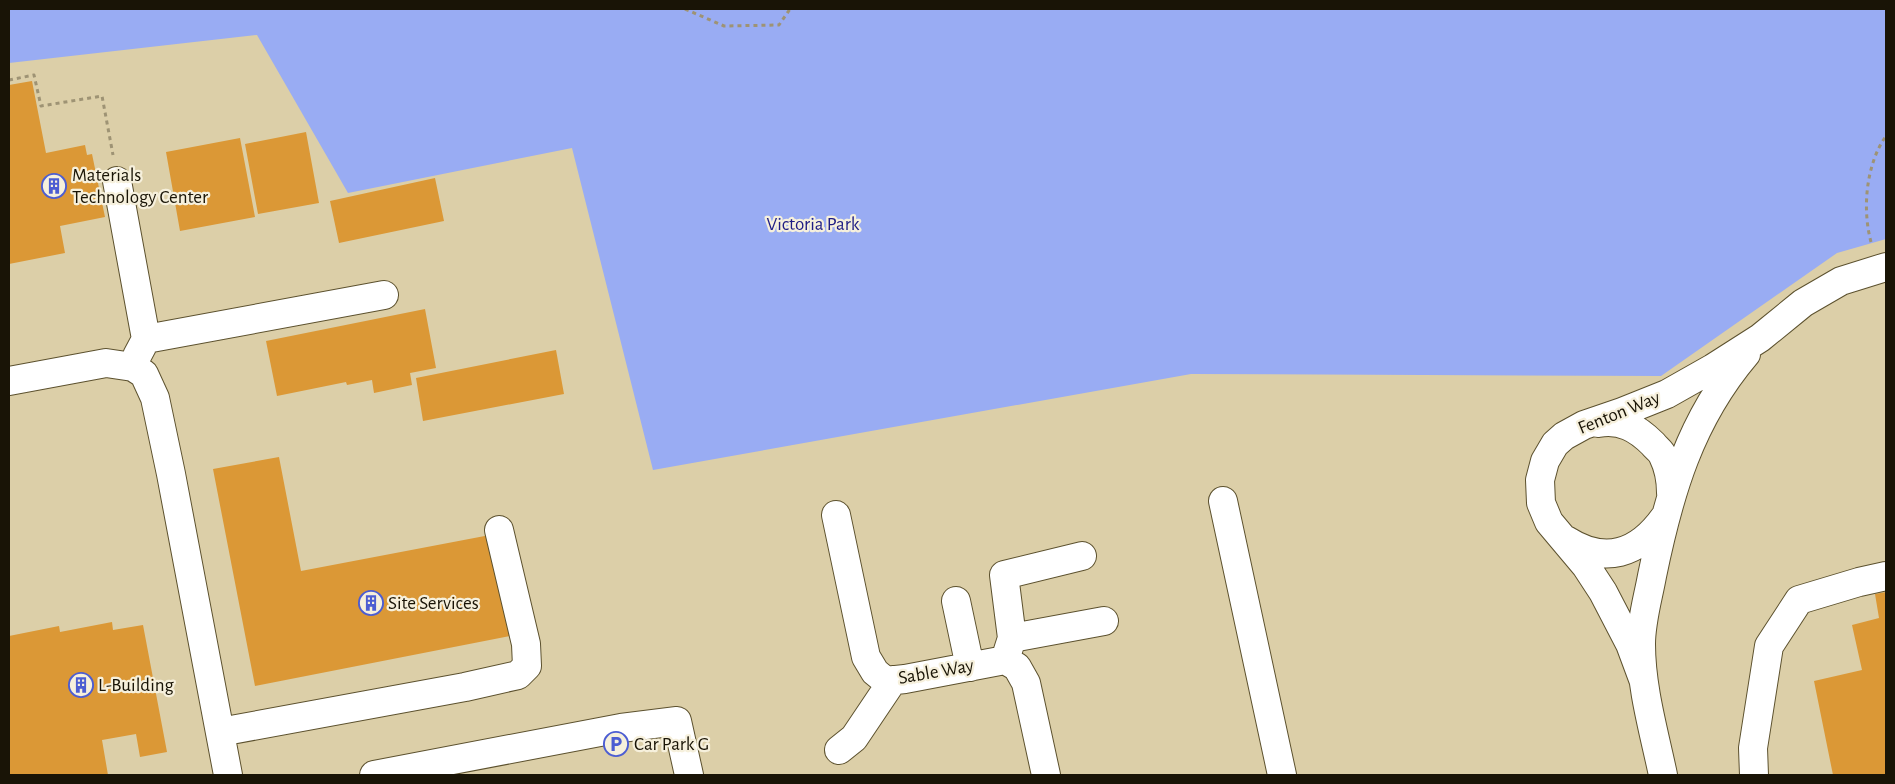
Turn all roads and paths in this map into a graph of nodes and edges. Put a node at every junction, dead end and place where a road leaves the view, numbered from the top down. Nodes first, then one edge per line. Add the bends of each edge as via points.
1 (685, 9) edge
2 (790, 9) edge
3 (9, 80) edge
4 (1886, 136) edge
5 (117, 182) joint
6 (1882, 268) edge
7 (384, 295) dead end
8 (1760, 338) junction
9 (146, 339) junction
10 (133, 367) junction
11 (9, 381) edge
12 (1584, 425) junction
13 (1223, 501) dead end
14 (1668, 505) junction
15 (836, 516) dead end
16 (499, 530) dead end
17 (1564, 540) junction
18 (1082, 556) dead end
19 (1886, 576) edge
20 (956, 601) dead end
21 (1104, 621) dead end
22 (1009, 649) junction
23 (970, 667) junction
24 (1643, 679) junction
25 (893, 680) junction
26 (220, 732) junction
27 (839, 750) dead end
28 (228, 775) edge
29 (374, 775) edge
30 (689, 775) edge
31 (1046, 775) edge
32 (1282, 775) edge
33 (1663, 775) edge
34 (1754, 775) edge

1 - 2 path via 724,26 779,25
3 - 5 path via 34,75 40,106 102,96
4 - 6 path via 1878,148 1867,200 1869,233
5 - 9 street
6 - 8 street, Fenton Way via 1841,281 1803,304
7 - 9 street
8 - 12 street, Fenton Way via 1667,394
8 - 14 street, Fenton Way via 1737,365 1693,436
9 - 10 street
10 - 11 street via 106,363
10 - 26 street via 144,374 155,398
12 - 14 street via 1620,423 1641,432 1662,454 1671,476
12 - 17 street, Fenton Way via 1555,444 1545,461 1540,480 1541,503 1549,522
13 - 32 street
14 - 17 street via 1654,532 1637,546 1621,552 1598,554
14 - 24 street, Fenton Way via 1645,614 1641,643
15 - 25 street, Sable Way via 866,657 875,672 886,681
16 - 26 street via 526,644 527,666 518,675
17 - 24 street, Fenton Way via 1604,592
18 - 22 street via 1004,575
19 - 34 street via 1799,600 1769,646 1753,748
20 - 23 street
21 - 22 street, Sable Way
22 - 23 street, Sable Way
22 - 31 street via 1026,683
23 - 25 street, Sable Way
24 - 33 street, Fenton Way
25 - 27 street via 854,738
26 - 28 street
29 - 30 street via 621,728 677,721

